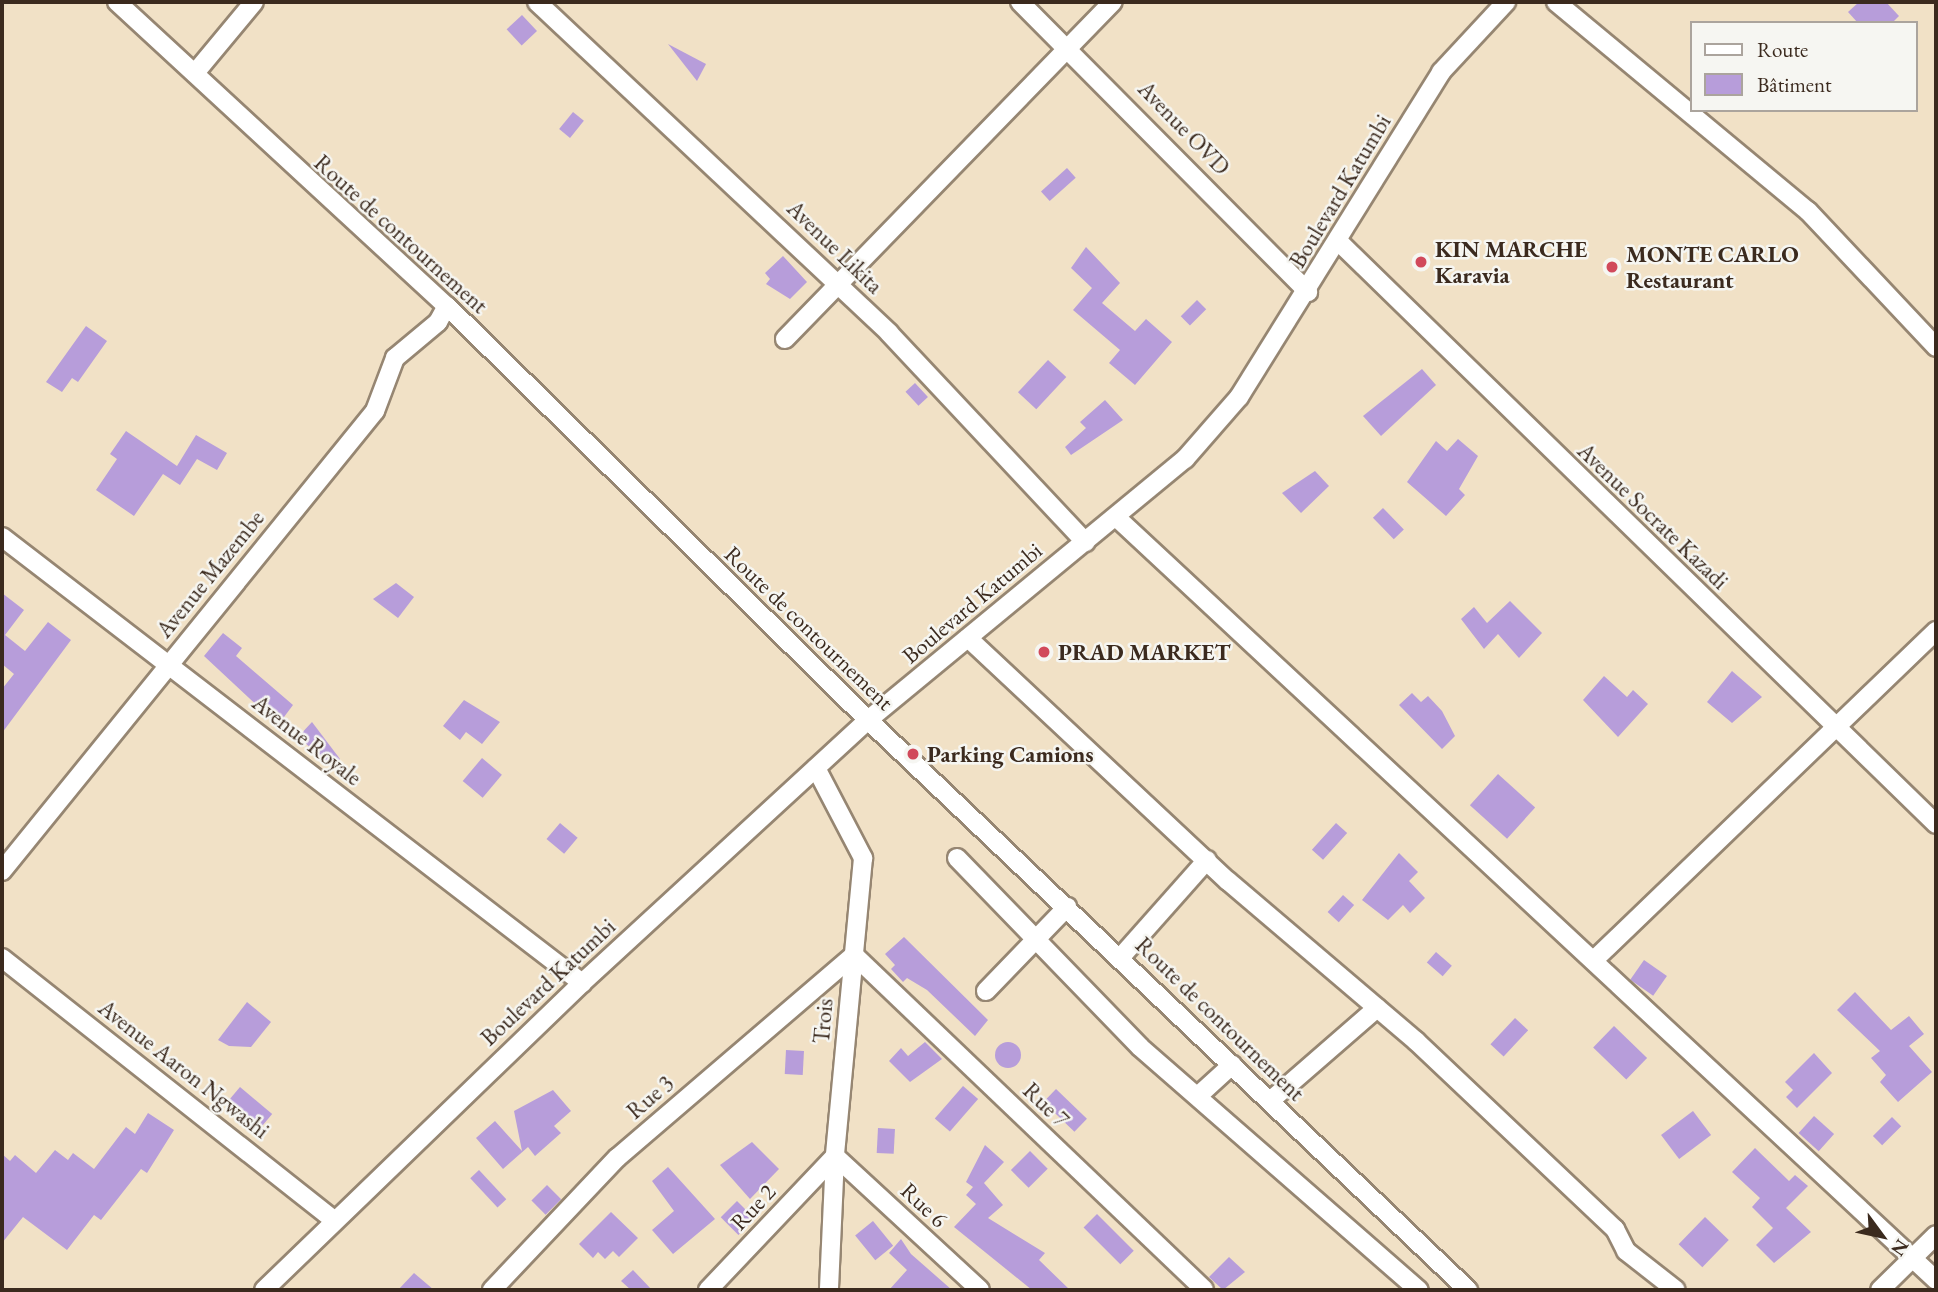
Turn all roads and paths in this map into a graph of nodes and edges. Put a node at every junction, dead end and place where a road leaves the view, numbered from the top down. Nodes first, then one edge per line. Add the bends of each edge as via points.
1 (117, 2) edge
2 (254, 2) edge
3 (537, 2) edge
4 (1020, 2) edge
5 (1113, 2) edge
6 (1506, 2) edge
7 (1556, 2) edge
8 (1068, 47) junction
9 (195, 73) junction
10 (1338, 241) junction
11 (839, 284) junction
12 (1308, 292) junction
13 (447, 306) junction
14 (785, 340) dead end
15 (1936, 347) edge
16 (1116, 517) junction
17 (2, 537) edge
18 (1084, 542) junction
19 (1936, 631) edge
20 (968, 638) junction
21 (169, 664) junction
22 (868, 720) junction
23 (1840, 726) junction
24 (816, 768) junction
25 (1936, 824) edge
26 (957, 858) dead end
27 (1207, 860) junction
28 (2, 871) edge
29 (1067, 907) junction
30 (1033, 939) junction
31 (854, 955) junction
32 (2, 958) edge
33 (1120, 958) junction
34 (1594, 960) junction
35 (582, 983) junction
36 (986, 991) dead end
37 (1377, 1008) junction
38 (1232, 1065) junction
39 (1199, 1095) junction
40 (1270, 1101) junction
41 (835, 1157) junction
42 (335, 1220) junction
43 (1936, 1235) edge
44 (1912, 1258) junction
45 (1936, 1280) edge
46 (264, 1290) edge
47 (492, 1290) edge
48 (708, 1290) edge
49 (829, 1290) edge
50 (980, 1290) edge
51 (1204, 1290) edge
52 (1419, 1290) edge
53 (1468, 1290) edge
54 (1676, 1290) edge
55 (1881, 1290) edge

1 - 9 street, Route de contournement
2 - 9 street
3 - 11 street, Avenue Likita
4 - 8 street, Avenue OVD
5 - 8 street
6 - 10 street, Boulevard Katumbi via 1441,72
7 - 15 street via 1808,211
8 - 11 street
8 - 12 street, Avenue OVD
9 - 13 street, Route de contournement
10 - 12 street, Boulevard Katumbi
10 - 23 street, Avenue Socrate Kazadi via 1577,479
11 - 14 street
11 - 18 street, Avenue Likita
12 - 16 street, Boulevard Katumbi via 1211,431
13 - 21 street, Avenue Mazembe via 438,322 395,358 375,411
13 - 22 street, Route de contournement
16 - 18 street, Boulevard Katumbi
16 - 34 street
17 - 21 street, Avenue Royale
18 - 20 street, Boulevard Katumbi
19 - 23 street
20 - 22 street, Boulevard Katumbi
20 - 27 street
21 - 28 street, Avenue Mazembe
21 - 35 street, Avenue Royale
22 - 24 street, Boulevard Katumbi
22 - 29 street, Route de contournement
23 - 25 street, Avenue Socrate Kazadi
23 - 34 street
24 - 31 street, Trois via 863,858
24 - 35 street, Boulevard Katumbi
26 - 30 street
27 - 33 street
27 - 37 street
29 - 30 street
29 - 33 street, Route de contournement
30 - 36 street
30 - 39 street via 1140,1047
31 - 41 street, Trois
31 - 47 street, Rue 3 via 617,1158
31 - 51 street, Rue 7
32 - 42 street, Avenue Aaron Ngwashi
33 - 38 street, Route de contournement
34 - 44 street
35 - 42 street, Boulevard Katumbi
37 - 40 street
37 - 54 street via 1615,1229 1626,1251
38 - 39 street
38 - 40 street, Route de contournement
39 - 52 street
40 - 53 street, Route de contournement
41 - 48 street, Rue 2
41 - 49 street, Trois
41 - 50 street, Rue 6
42 - 46 street, Boulevard Katumbi
43 - 44 street
44 - 45 street
44 - 55 street

